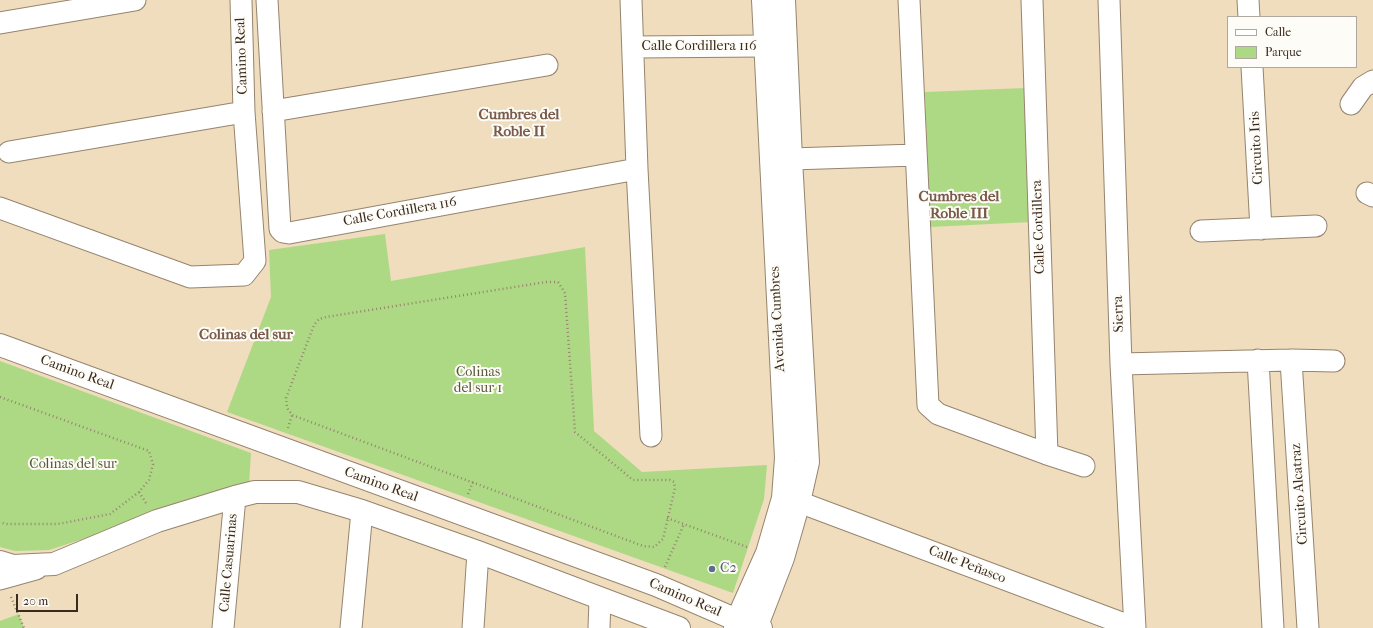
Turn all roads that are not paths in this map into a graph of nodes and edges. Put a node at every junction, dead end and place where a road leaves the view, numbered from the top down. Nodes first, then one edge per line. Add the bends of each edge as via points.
1 (135, 0) edge
2 (241, 0) edge
3 (267, 0) edge
4 (631, 0) edge
5 (763, 0) edge
6 (784, 0) edge
7 (909, 0) edge
8 (1032, 0) edge
9 (1109, 0) edge
10 (1248, 0) edge
11 (1249, 16) edge
12 (0, 23) edge
13 (765, 46) junction
14 (633, 47) junction
15 (547, 65) dead end
16 (1252, 68) edge
17 (1373, 81) edge
18 (1351, 104) dead end
19 (273, 111) junction
20 (244, 112) junction
21 (9, 152) dead end
22 (916, 155) junction
23 (781, 160) junction
24 (637, 169) junction
25 (0, 208) edge
26 (1316, 226) dead end
27 (1261, 229) junction
28 (1201, 231) dead end
29 (0, 345) edge
30 (1258, 360) junction
31 (1291, 360) junction
32 (1334, 361) dead end
33 (1121, 364) junction
34 (651, 436) dead end
35 (1047, 454) junction
36 (1084, 466) dead end
37 (235, 498) junction
38 (799, 502) junction
39 (362, 511) junction
40 (478, 552) junction
41 (1, 573) edge
42 (600, 599) junction
43 (749, 626) edge
44 (223, 628) edge
45 (351, 628) edge
46 (473, 628) edge
47 (599, 628) edge
48 (679, 628) edge
49 (1135, 628) edge
50 (1273, 628) edge
51 (1308, 628) edge

1 - 12 street
2 - 20 street, Camino Real
3 - 19 street, Calle Cordillera 116
4 - 14 street, Calle Cordillera 116
5 - 13 street, Avenida Cumbres
6 - 23 street, Avenida Cumbres
7 - 22 street
8 - 35 street, Calle Cordillera
9 - 33 street, Sierra
10 - 11 street
13 - 14 street, Calle Cordillera 116
13 - 23 street, Avenida Cumbres
14 - 24 street, Calle Cordillera 116
15 - 19 street
16 - 27 street, Circuito Iris
17 - 18 street via 1363,86
19 - 24 street, Calle Cordillera 116 via 280,229 289,233
20 - 21 street, Camino Real
20 - 25 street, Camino Real via 255,261 244,275 190,277
22 - 23 street
22 - 35 street via 928,405 938,414
23 - 38 street, Avenida Cumbres via 808,462
23 - 43 street, Avenida Cumbres via 786,458 783,498
24 - 34 street, Calle Cordillera 116
26 - 27 street
27 - 28 street
29 - 43 street, Camino Real via 656,585
30 - 31 street
30 - 33 street
30 - 50 street
31 - 32 street
31 - 51 street, Circuito Alcatraz
33 - 49 street, Sierra
35 - 36 street
37 - 39 street via 255,492 298,492
37 - 41 street via 157,521 54,564 13,566
37 - 44 street, Calle Casuarinas
38 - 43 street, Avenida Cumbres via 783,558
38 - 49 street, Calle Peñasco
39 - 40 street
39 - 45 street
40 - 42 street
40 - 46 street
42 - 47 street
42 - 48 street

